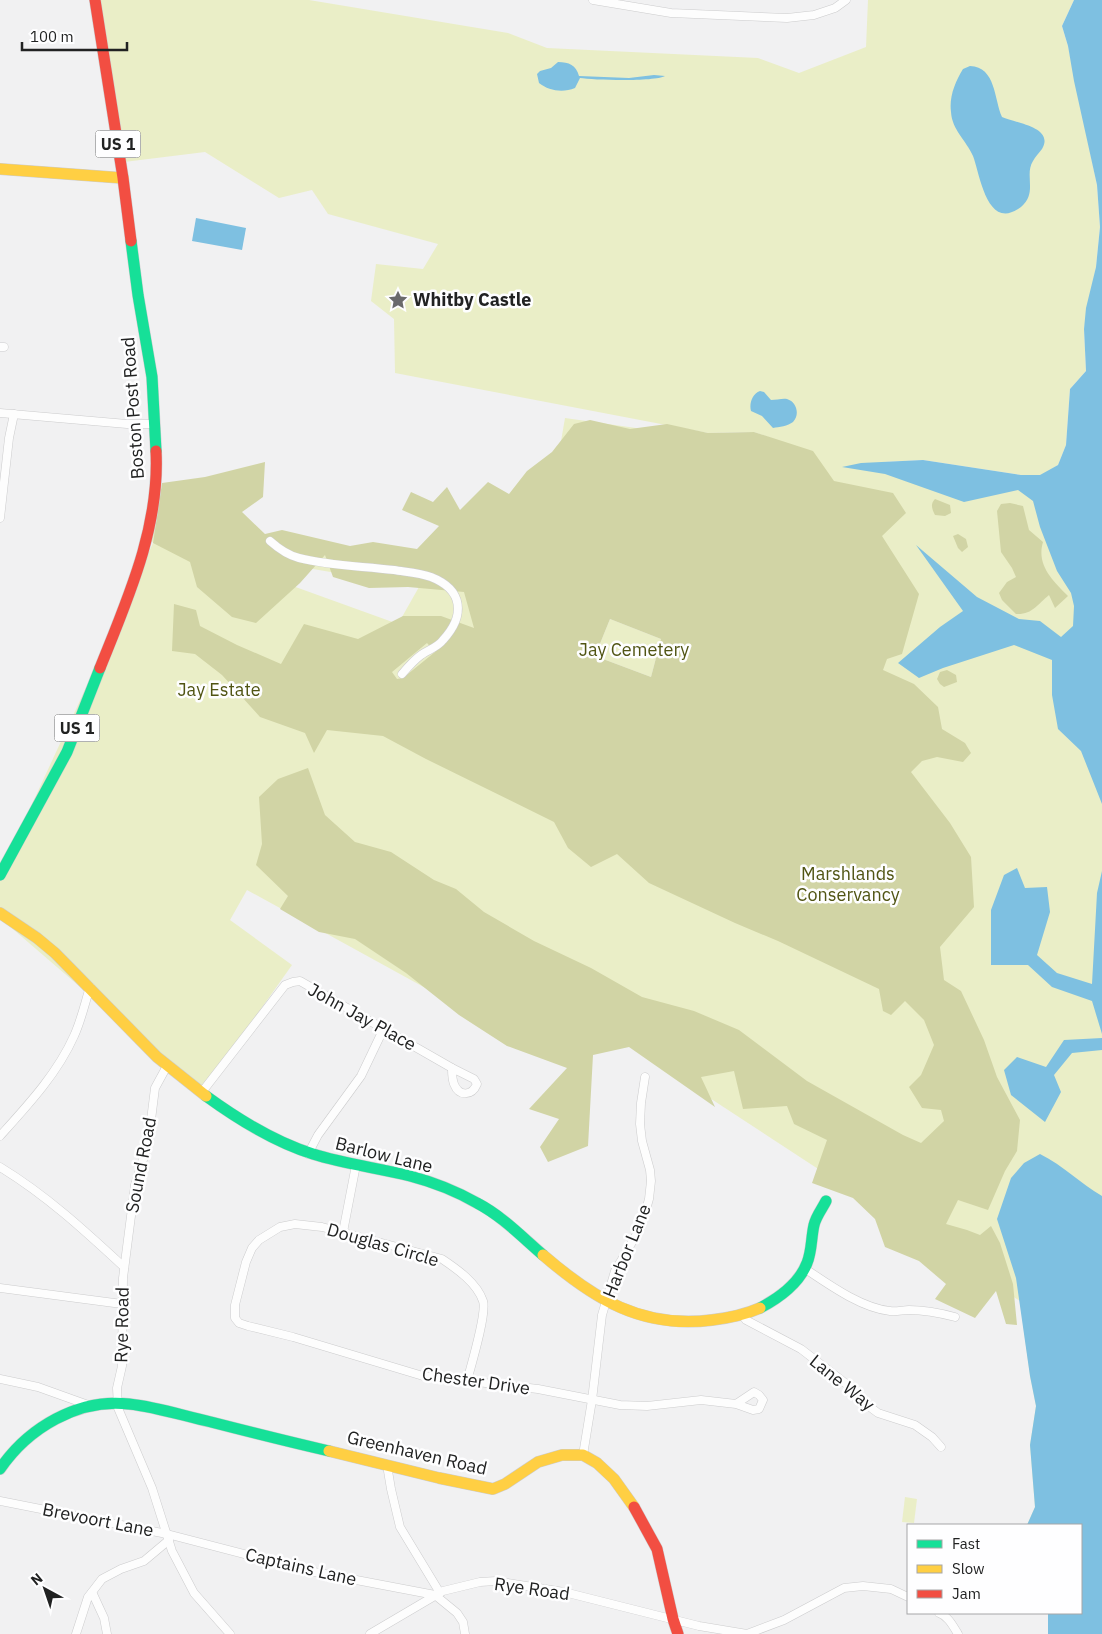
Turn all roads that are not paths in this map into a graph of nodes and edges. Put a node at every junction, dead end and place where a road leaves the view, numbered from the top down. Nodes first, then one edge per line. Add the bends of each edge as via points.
1 (95, 0) edge
2 (592, 0) edge
3 (846, 0) edge
4 (0, 169) edge
5 (123, 178) junction
6 (0, 413) edge
7 (14, 414) junction
8 (155, 424) junction
9 (0, 518) edge
10 (270, 541) dead end
11 (402, 674) dead end
12 (0, 875) edge
13 (0, 913) edge
14 (90, 987) junction
15 (383, 1030) junction
16 (167, 1066) junction
17 (452, 1068) dead end
18 (645, 1077) dead end
19 (202, 1092) junction
20 (0, 1136) edge
21 (308, 1154) junction
22 (356, 1165) junction
23 (0, 1167) edge
24 (826, 1201) dead end
25 (343, 1232) junction
26 (124, 1267) junction
27 (804, 1268) junction
28 (0, 1288) edge
29 (606, 1302) junction
30 (122, 1304) junction
31 (235, 1305) joint
32 (743, 1316) junction
33 (955, 1317) dead end
34 (0, 1379) edge
35 (467, 1381) junction
36 (592, 1400) junction
37 (118, 1404) junction
38 (736, 1404) dead end
39 (92, 1406) junction
40 (941, 1448) dead end
41 (583, 1455) junction
42 (387, 1465) junction
43 (0, 1469) edge
44 (0, 1501) edge
45 (168, 1537) junction
46 (92, 1592) junction
47 (438, 1594) junction
48 (907, 1597) edge
49 (943, 1614) edge
50 (673, 1619) junction
51 (770, 1630) edge
52 (76, 1634) edge
53 (107, 1634) edge
54 (230, 1634) edge
55 (370, 1634) edge
56 (465, 1634) edge
57 (678, 1634) edge
58 (747, 1634) edge
59 (958, 1634) edge

1 - 5 street, Boston Post Road / US 1
2 - 3 street via 671,13 787,18 814,15 835,8
4 - 5 street
5 - 8 street, Boston Post Road / US 1 via 152,377
6 - 7 street
7 - 8 street
7 - 9 street
8 - 12 street, Boston Post Road / US 1 via 155,490 148,534 132,585 68,752
10 - 11 street via 282,552 298,558 431,577 454,592 459,616 443,641 420,655
13 - 14 street, Barlow Lane via 44,944
14 - 16 street, Barlow Lane
14 - 20 street via 75,1035 52,1074
15 - 17 street, John Jay Place
15 - 19 street, John Jay Place via 300,981 293,982 285,985
15 - 21 street via 361,1076
16 - 19 street, Barlow Lane
16 - 26 street, Sound Road via 155,1088 148,1144 135,1185
18 - 29 street, Harbor Lane via 640,1124 650,1172 649,1197 641,1226 615,1271
19 - 21 street, Barlow Lane via 265,1135
21 - 22 street, Barlow Lane
22 - 25 street
22 - 29 street, Barlow Lane via 404,1175 479,1204 566,1276
23 - 26 street, Rye Road via 29,1185
24 - 27 street, Barlow Lane via 816,1220
25 - 31 street, Douglas Circle via 295,1224 280,1227 259,1240 246,1262
25 - 35 street, Douglas Circle via 442,1260 469,1281 484,1302
26 - 30 street, Rye Road
27 - 32 street, Barlow Lane via 776,1298
27 - 33 street via 872,1308 891,1312 929,1311
28 - 30 street
29 - 32 street, Barlow Lane via 629,1314 661,1322 684,1323
29 - 36 street, Harbor Lane
30 - 37 street, Rye Road
31 - 35 street, Chester Drive via 235,1318 248,1326 423,1376
32 - 40 street, Lane Way via 801,1349 878,1413 915,1425
34 - 39 street
35 - 36 street, Chester Drive via 538,1389
36 - 38 street, Chester Drive via 647,1406 701,1400
36 - 41 street, Harbor Lane
37 - 39 street, Greenhaven Road
37 - 42 street, Greenhaven Road via 169,1412
37 - 45 street, Rye Road
39 - 43 street, Greenhaven Road via 54,1419 14,1449
41 - 42 street, Greenhaven Road via 562,1455 538,1462 505,1484 493,1488
41 - 50 street via 614,1479 649,1534 657,1549
42 - 47 street via 400,1527
44 - 45 street, Brevoort Lane
45 - 46 street via 144,1561 102,1579
45 - 47 street, Captains Lane via 309,1571
45 - 54 street, Brevoort Lane via 194,1593
46 - 52 street
46 - 53 street via 104,1618
47 - 50 street, Rye Road via 480,1582 504,1582 564,1592
47 - 55 street, Rye Road
47 - 56 street via 457,1613
48 - 51 street via 891,1589 844,1588
49 - 59 street
50 - 57 street
50 - 58 street
51 - 58 street

